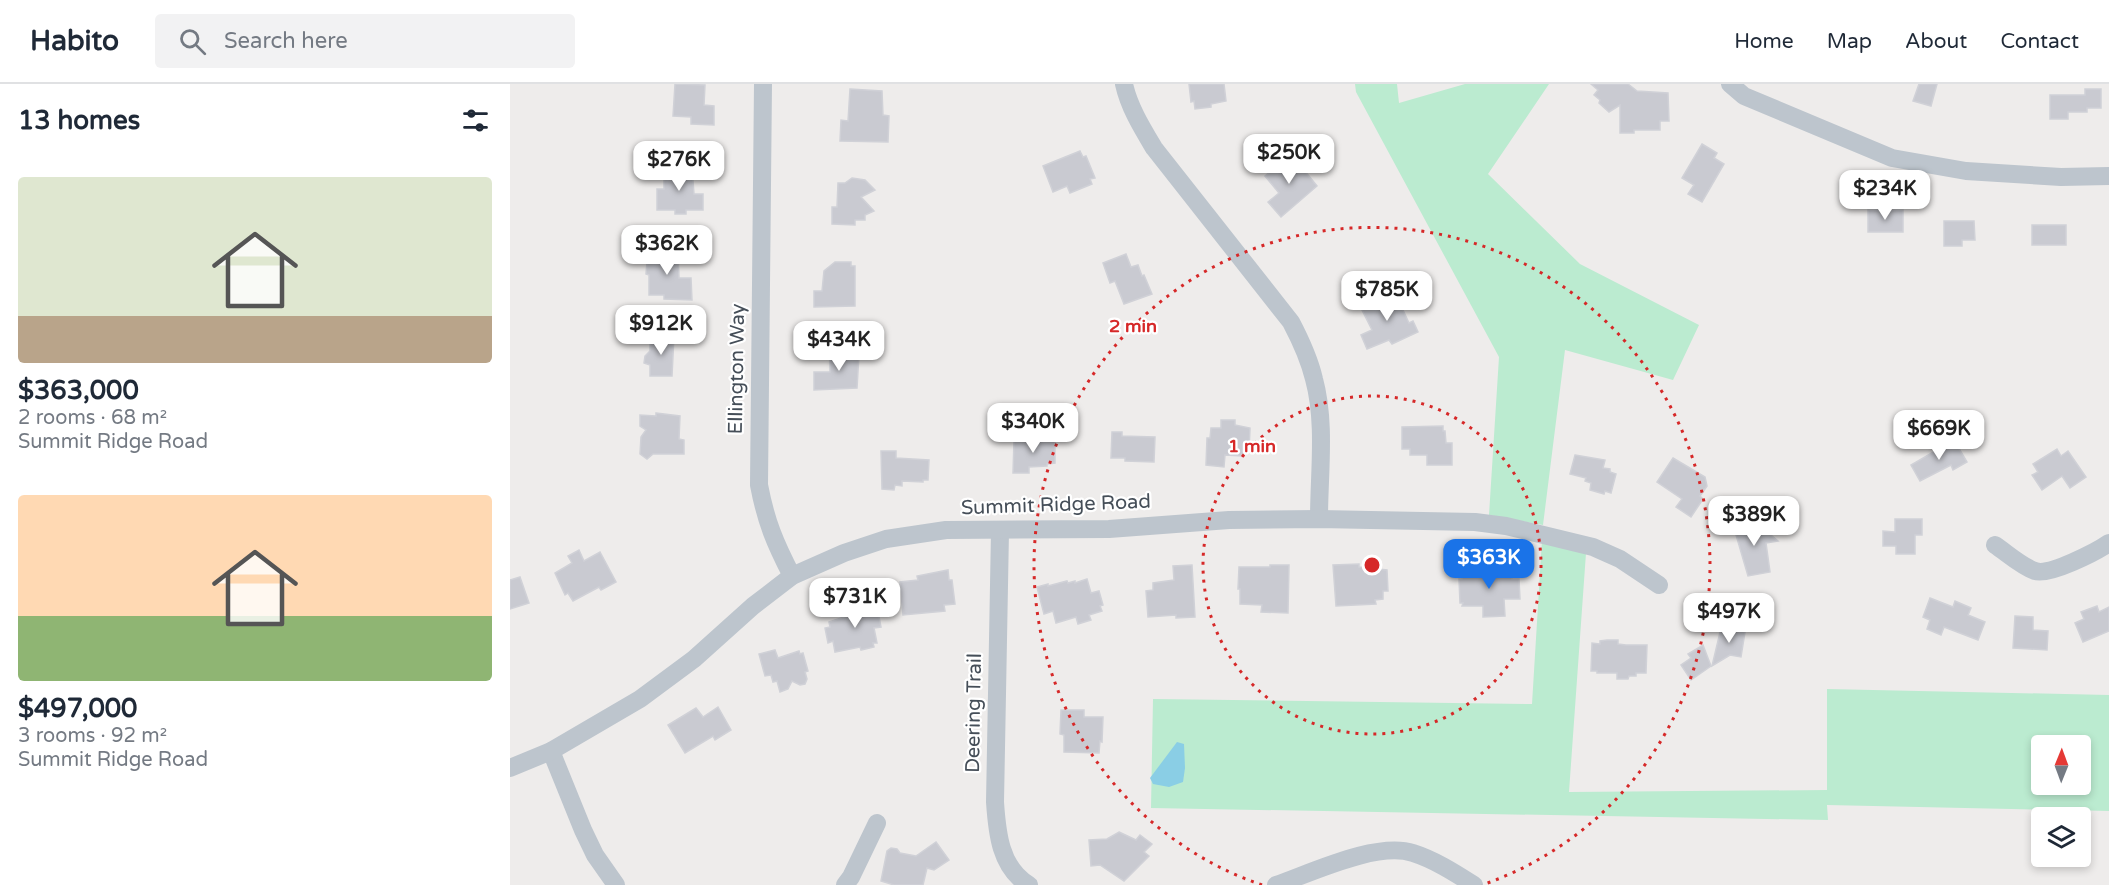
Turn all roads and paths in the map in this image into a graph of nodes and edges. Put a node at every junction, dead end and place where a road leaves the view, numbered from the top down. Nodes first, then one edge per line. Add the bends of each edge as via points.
1 (763, 84) edge
2 (1124, 84) edge
3 (1730, 84) edge
4 (2109, 176) edge
5 (1319, 519) junction
6 (1000, 531) junction
7 (2109, 543) edge
8 (1995, 545) dead end
9 (792, 576) junction
10 (1659, 585) dead end
11 (551, 751) junction
12 (510, 768) edge
13 (877, 823) dead end
14 (615, 885) edge
15 (844, 885) edge
16 (1029, 885) edge
17 (1276, 885) edge
18 (1474, 885) edge

1 - 9 street, Ellington Way via 759,485 772,537
2 - 5 street via 1154,148 1292,322 1305,348 1318,408
3 - 4 street via 1744,96 1892,158 1966,171
5 - 6 street, Summit Ridge Road
5 - 10 street, Summit Ridge Road via 1506,526 1593,548 1620,559
6 - 9 street, Summit Ridge Road via 946,530 886,539
6 - 16 street, Deering Trail via 997,834 1006,860
7 - 8 street via 2045,571 2036,571
9 - 11 street, Summit Ridge Road via 672,676
11 - 12 street, Summit Ridge Road
11 - 14 street via 583,830
13 - 15 street
17 - 18 street via 1364,854 1388,850 1411,852

